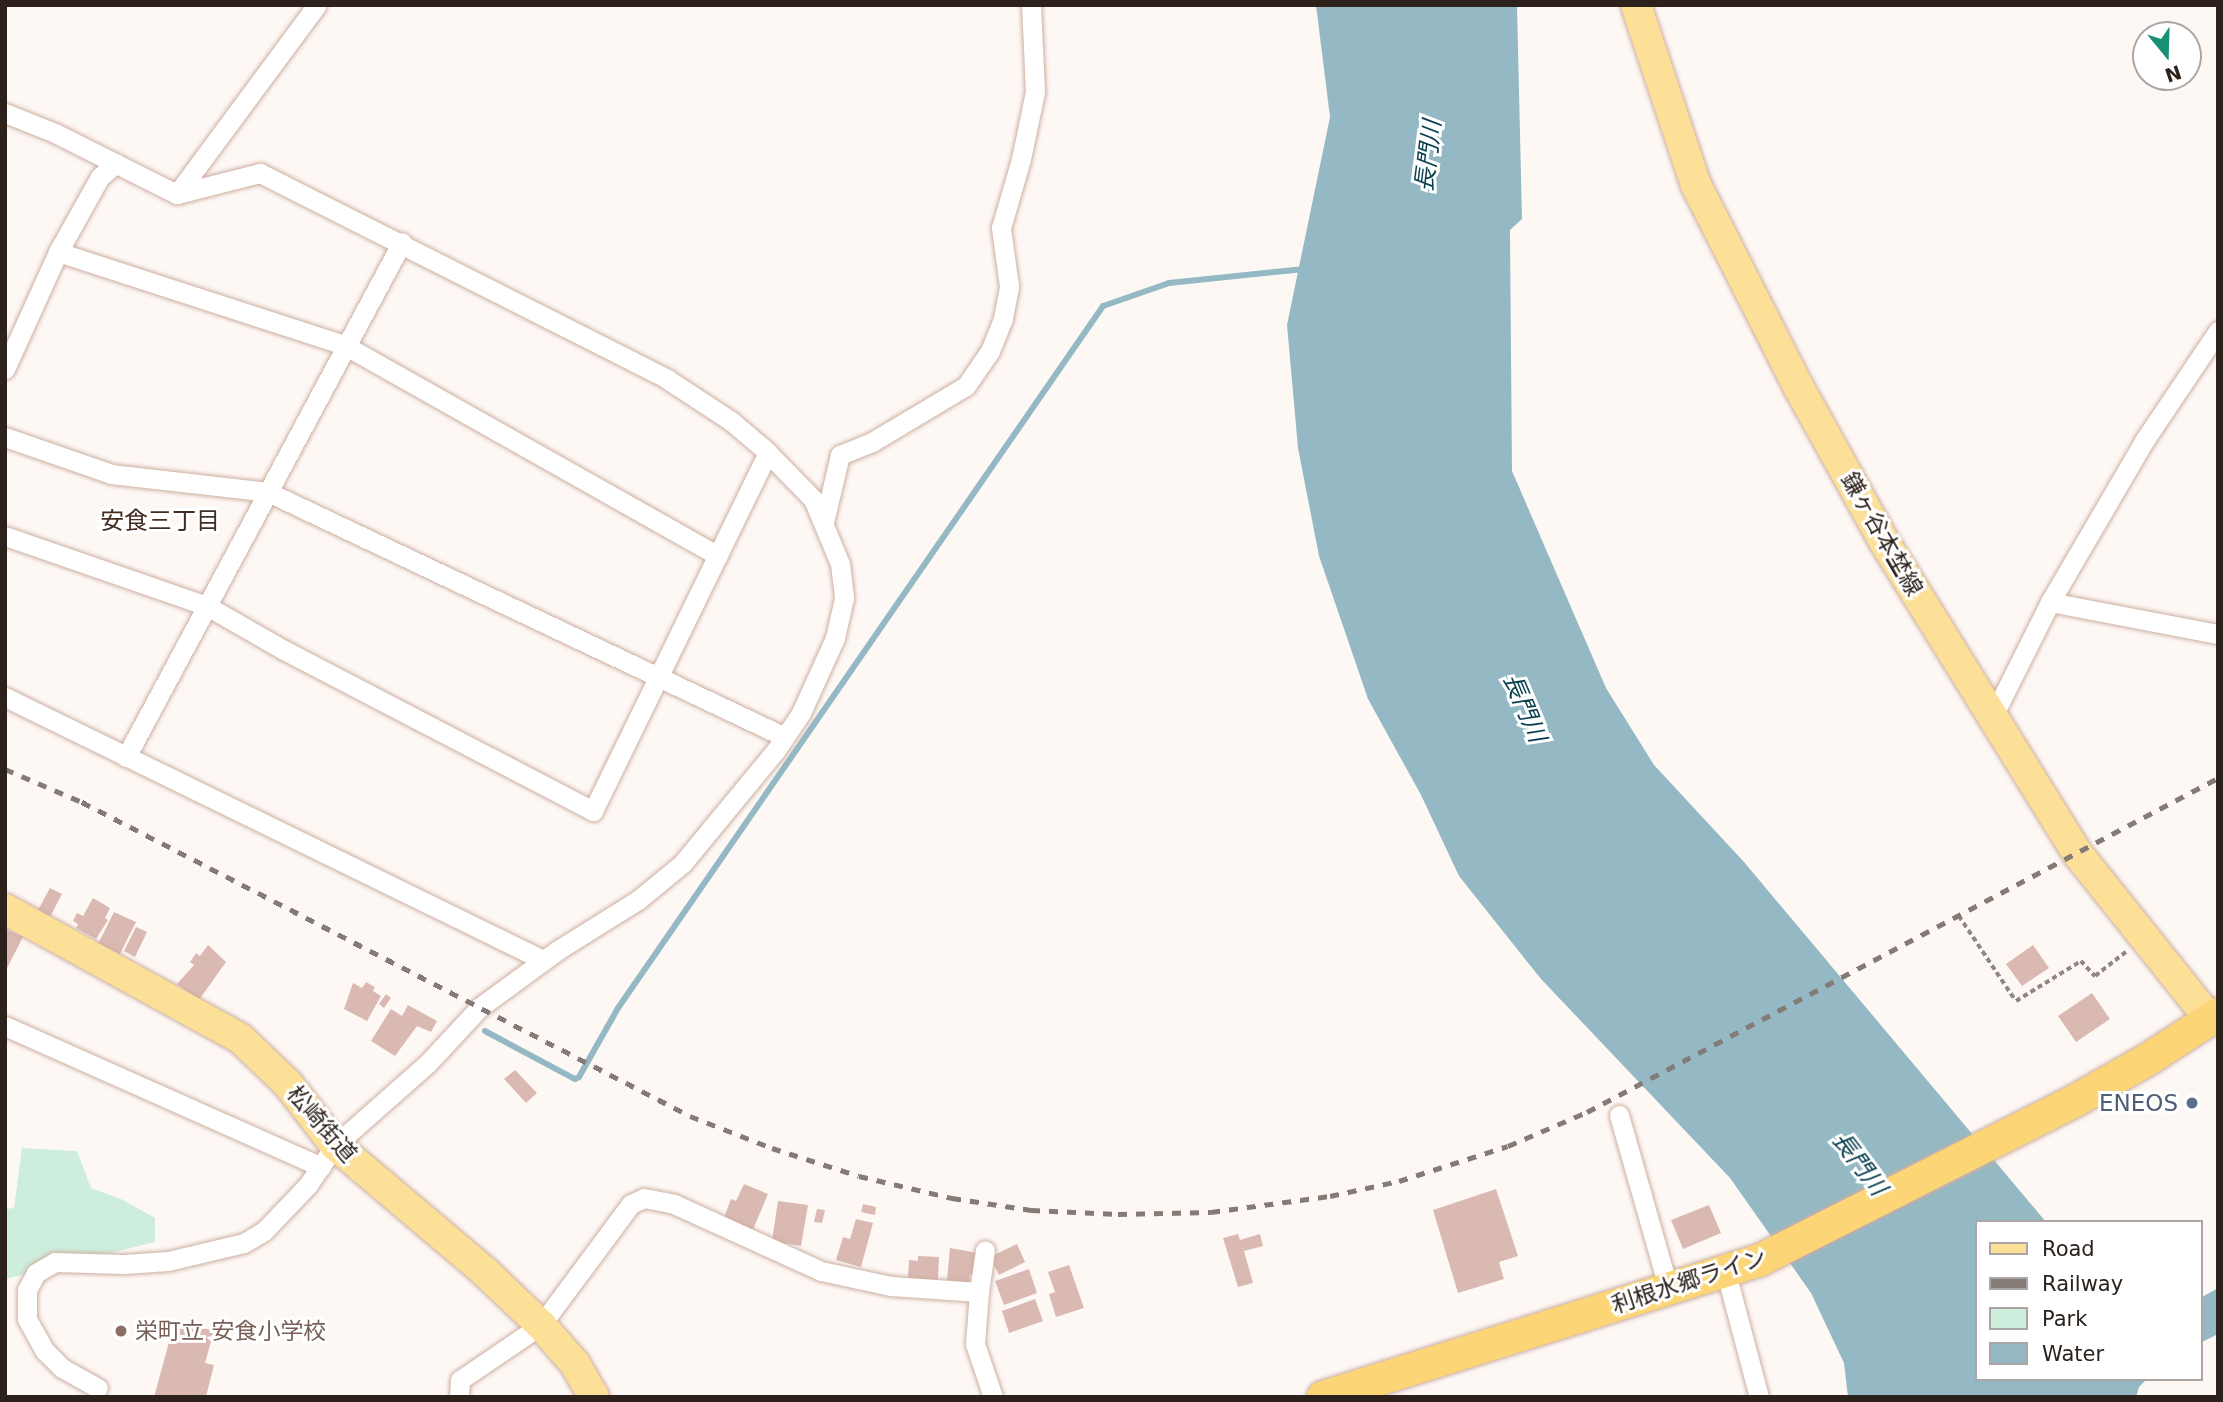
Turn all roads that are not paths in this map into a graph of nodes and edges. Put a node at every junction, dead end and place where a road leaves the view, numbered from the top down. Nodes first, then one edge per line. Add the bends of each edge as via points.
1 (317, 5) edge
2 (1031, 5) edge
3 (1636, 5) edge
4 (5, 113) edge
5 (116, 163) junction
6 (177, 194) junction
7 (402, 242) junction
8 (58, 251) junction
9 (2218, 331) edge
10 (346, 347) junction
11 (5, 369) edge
12 (5, 437) edge
13 (768, 452) junction
14 (268, 492) junction
15 (824, 522) junction
16 (5, 536) edge
17 (718, 556) junction
18 (2050, 602) junction
19 (206, 606) junction
20 (2218, 634) edge
21 (658, 679) junction
22 (5, 697) edge
23 (1993, 716) junction
24 (785, 737) junction
25 (126, 757) junction
26 (5, 909) edge
27 (543, 960) junction
28 (2213, 1016) edge
29 (5, 1026) edge
30 (1619, 1115) dead end
31 (328, 1156) junction
32 (985, 1250) dead end
33 (1726, 1273) junction
34 (1669, 1290) junction
35 (979, 1292) junction
36 (541, 1325) junction
37 (1388, 1387) edge
38 (98, 1388) dead end
39 (459, 1397) edge
40 (594, 1397) edge
41 (993, 1397) edge
42 (1323, 1397) edge
43 (1759, 1397) edge

1 - 6 street
2 - 15 street via 1035,92 1001,228 1009,286 995,340 966,386 872,442 840,455
3 - 23 main road, 鎌ヶ谷本埜線 via 1657,77 1702,197 1799,388 1885,543
4 - 5 street
5 - 6 street
5 - 8 street via 100,177
6 - 7 street via 260,173
7 - 10 street
7 - 13 street via 667,379
8 - 10 street
8 - 11 street
9 - 18 street via 2144,440
10 - 14 street
10 - 17 street
12 - 14 street via 111,474
13 - 15 street via 813,499
13 - 17 street
14 - 19 street
14 - 21 street
15 - 24 street via 840,564 844,598 819,678
16 - 19 street
17 - 21 street
18 - 20 street
18 - 23 street
19 - 21 street via 593,811
19 - 25 street
21 - 24 street
22 - 25 street
23 - 28 main road, 鎌ヶ谷本埜線 via 2078,854
24 - 27 street via 662,883
25 - 27 street
26 - 31 main road, 松崎街道 via 241,1039 288,1084
27 - 31 street via 480,1007 428,1063
28 - 33 highway, 利根水郷ライン via 2073,1102
29 - 31 street
30 - 34 street
31 - 36 main road, 松崎街道 via 484,1271
31 - 38 street via 309,1185 264,1231 244,1243 169,1261 124,1265 55,1262 36,1273 27,1290 27,1319 45,1351 62,1368
32 - 35 street
33 - 34 highway, 利根水郷ライン
33 - 43 street
34 - 37 highway, 利根水郷ライン
35 - 36 street via 891,1286 821,1271 674,1204 644,1198 632,1204
35 - 41 street via 975,1344
36 - 39 street via 460,1380
36 - 40 main road, 松崎街道 via 575,1364
37 - 42 highway, 利根水郷ライン

